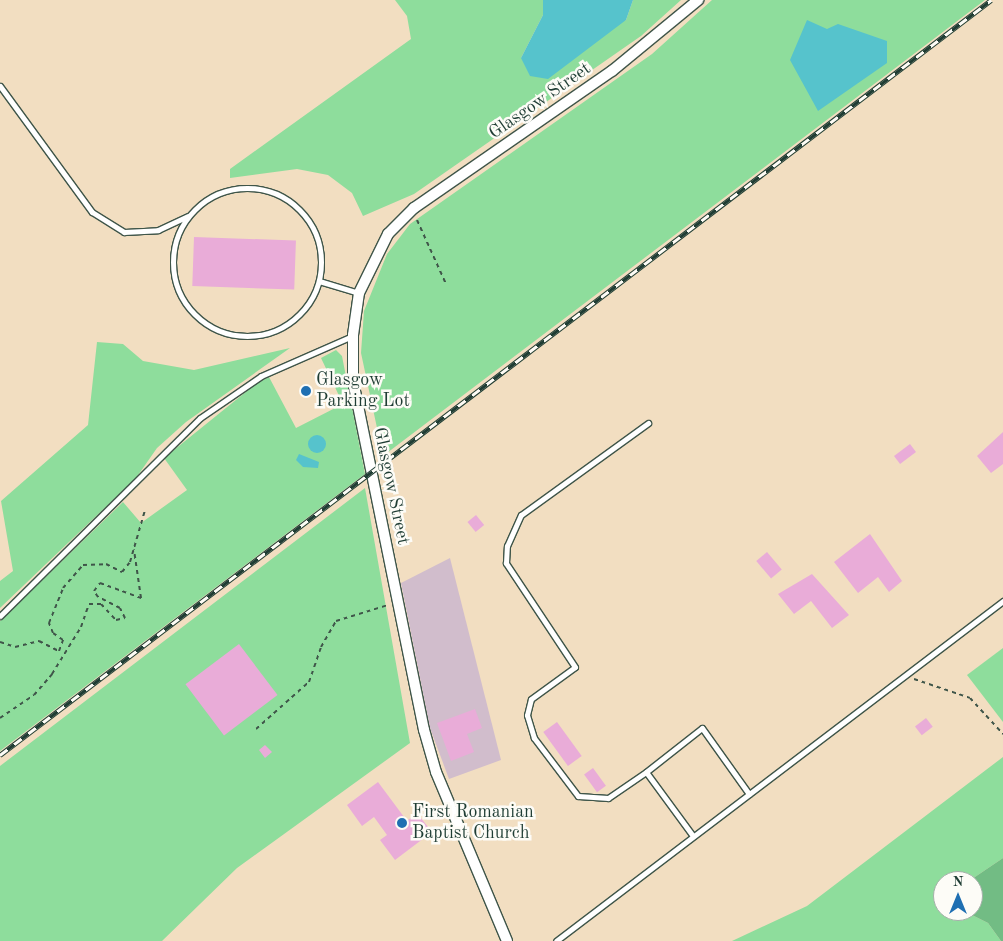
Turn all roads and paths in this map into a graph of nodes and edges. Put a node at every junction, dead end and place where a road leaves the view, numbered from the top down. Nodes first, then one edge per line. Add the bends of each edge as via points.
1 (698, 0) edge
2 (0, 86) edge
3 (414, 208) junction
4 (190, 214) junction
5 (319, 281) junction
6 (446, 284) dead end
7 (359, 293) junction
8 (353, 336) junction
9 (648, 423) dead end
10 (145, 510) dead end
11 (134, 550) junction
12 (1003, 601) edge
13 (398, 602) junction
14 (0, 616) edge
15 (0, 642) edge
16 (905, 676) junction
17 (0, 718) edge
18 (256, 729) dead end
19 (1003, 734) edge
20 (646, 772) junction
21 (749, 794) junction
22 (694, 836) junction
23 (507, 941) edge
24 (556, 941) edge

1 - 3 street, Glasgow Street via 612,71
2 - 4 lane via 92,212 124,232 158,230
3 - 6 path
3 - 7 street, Glasgow Street via 388,234
4 - 5 lane via 220,192 246,187 271,191 294,203 311,222 321,246
4 - 5 lane via 173,249 173,273 189,308 213,328 235,335 259,336 281,328 300,315
5 - 7 lane
7 - 8 street, Glasgow Street
8 - 13 street, Glasgow Street via 353,382
8 - 14 lane via 260,376 200,418
9 - 20 lane via 521,515 507,546 506,563 575,667 531,699 527,715 534,738 578,796 608,798
10 - 11 path
11 - 15 path via 122,572 96,562 72,574 49,623 53,633 63,640 59,651 39,640 15,647
11 - 17 path via 141,598 100,582 94,591 98,597 120,608 125,618 112,619 101,604 89,604 81,627 52,674 34,695
12 - 16 lane
13 - 18 path via 336,621 321,648 309,682
13 - 23 street, Glasgow Street via 436,772
16 - 19 path via 970,698
16 - 21 lane
20 - 21 lane via 702,728
20 - 22 lane
21 - 22 lane
22 - 24 lane

